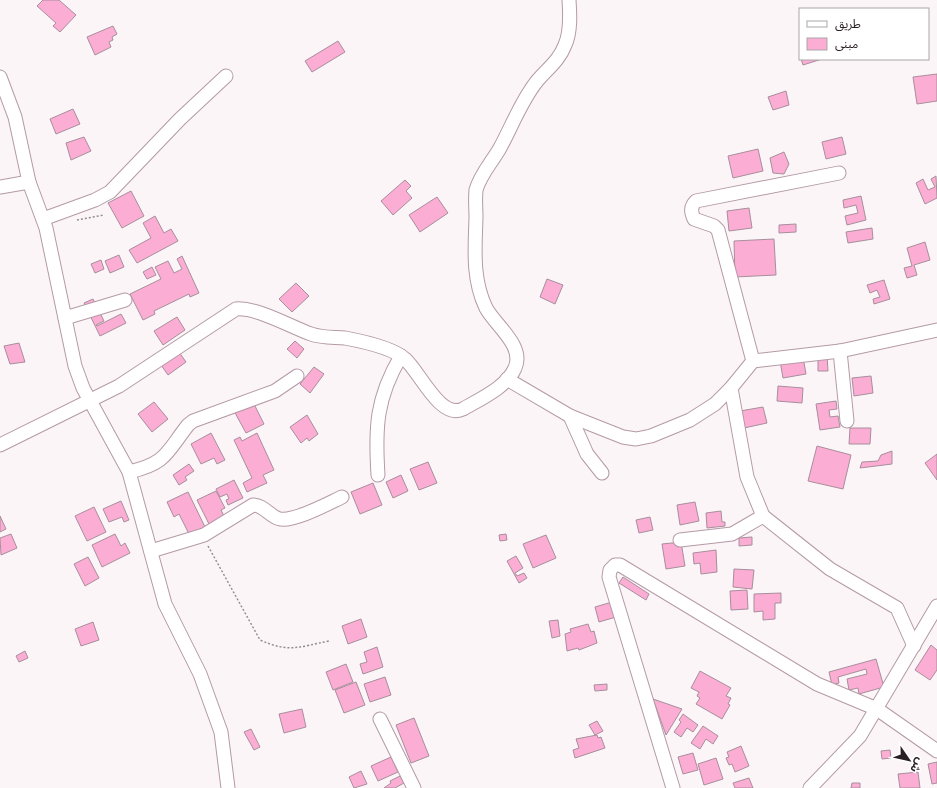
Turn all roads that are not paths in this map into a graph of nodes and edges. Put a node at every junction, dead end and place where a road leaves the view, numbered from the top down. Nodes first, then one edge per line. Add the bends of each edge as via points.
1 (569, 0) edge
2 (226, 76) dead end
3 (0, 77) edge
4 (840, 173) dead end
5 (29, 182) junction
6 (0, 187) edge
7 (43, 219) junction
8 (125, 300) dead end
9 (65, 318) junction
10 (937, 330) edge
11 (840, 352) junction
12 (401, 356) junction
13 (753, 361) junction
14 (297, 376) dead end
15 (507, 379) junction
16 (731, 388) junction
17 (89, 400) junction
18 (570, 416) junction
19 (848, 421) dead end
20 (0, 445) edge
21 (129, 472) junction
22 (602, 473) dead end
23 (378, 475) dead end
24 (342, 497) dead end
25 (763, 516) junction
26 (680, 540) dead end
27 (151, 551) junction
28 (937, 606) edge
29 (914, 646) junction
30 (877, 709) junction
31 (380, 719) dead end
32 (937, 750) edge
33 (228, 788) edge
34 (414, 788) edge
35 (673, 788) edge
36 (810, 788) edge

1 - 15 street via 570,18 566,45 555,63 525,98 478,183 475,197 475,259 478,283 486,308 510,338 516,355 515,368
2 - 7 street via 175,124 110,192
3 - 5 street via 15,117
4 - 13 street via 696,201 692,205 694,219 718,230
5 - 6 street
5 - 7 street
7 - 9 street
8 - 9 street
9 - 17 street via 75,366
10 - 11 street
11 - 13 street
11 - 19 street
12 - 15 street via 438,401 455,412 497,388
12 - 17 street via 379,347 311,334 266,315 236,309 126,382
12 - 23 street via 390,375 377,420
13 - 16 street
14 - 21 street via 275,391 193,421 164,457
15 - 18 street
16 - 18 street via 715,404 690,420 644,438 623,437
16 - 25 street via 747,477
17 - 20 street
17 - 21 street
18 - 22 street via 587,454
21 - 27 street
24 - 27 street via 311,512 285,519 280,519 253,505 204,535
25 - 26 street via 732,534
25 - 29 street via 830,569 897,608
27 - 33 street via 165,604 212,704 221,732
28 - 29 street
29 - 30 street
30 - 32 street
30 - 35 street via 817,684 620,565 614,565 610,570 610,577
30 - 36 street via 860,736
31 - 34 street

